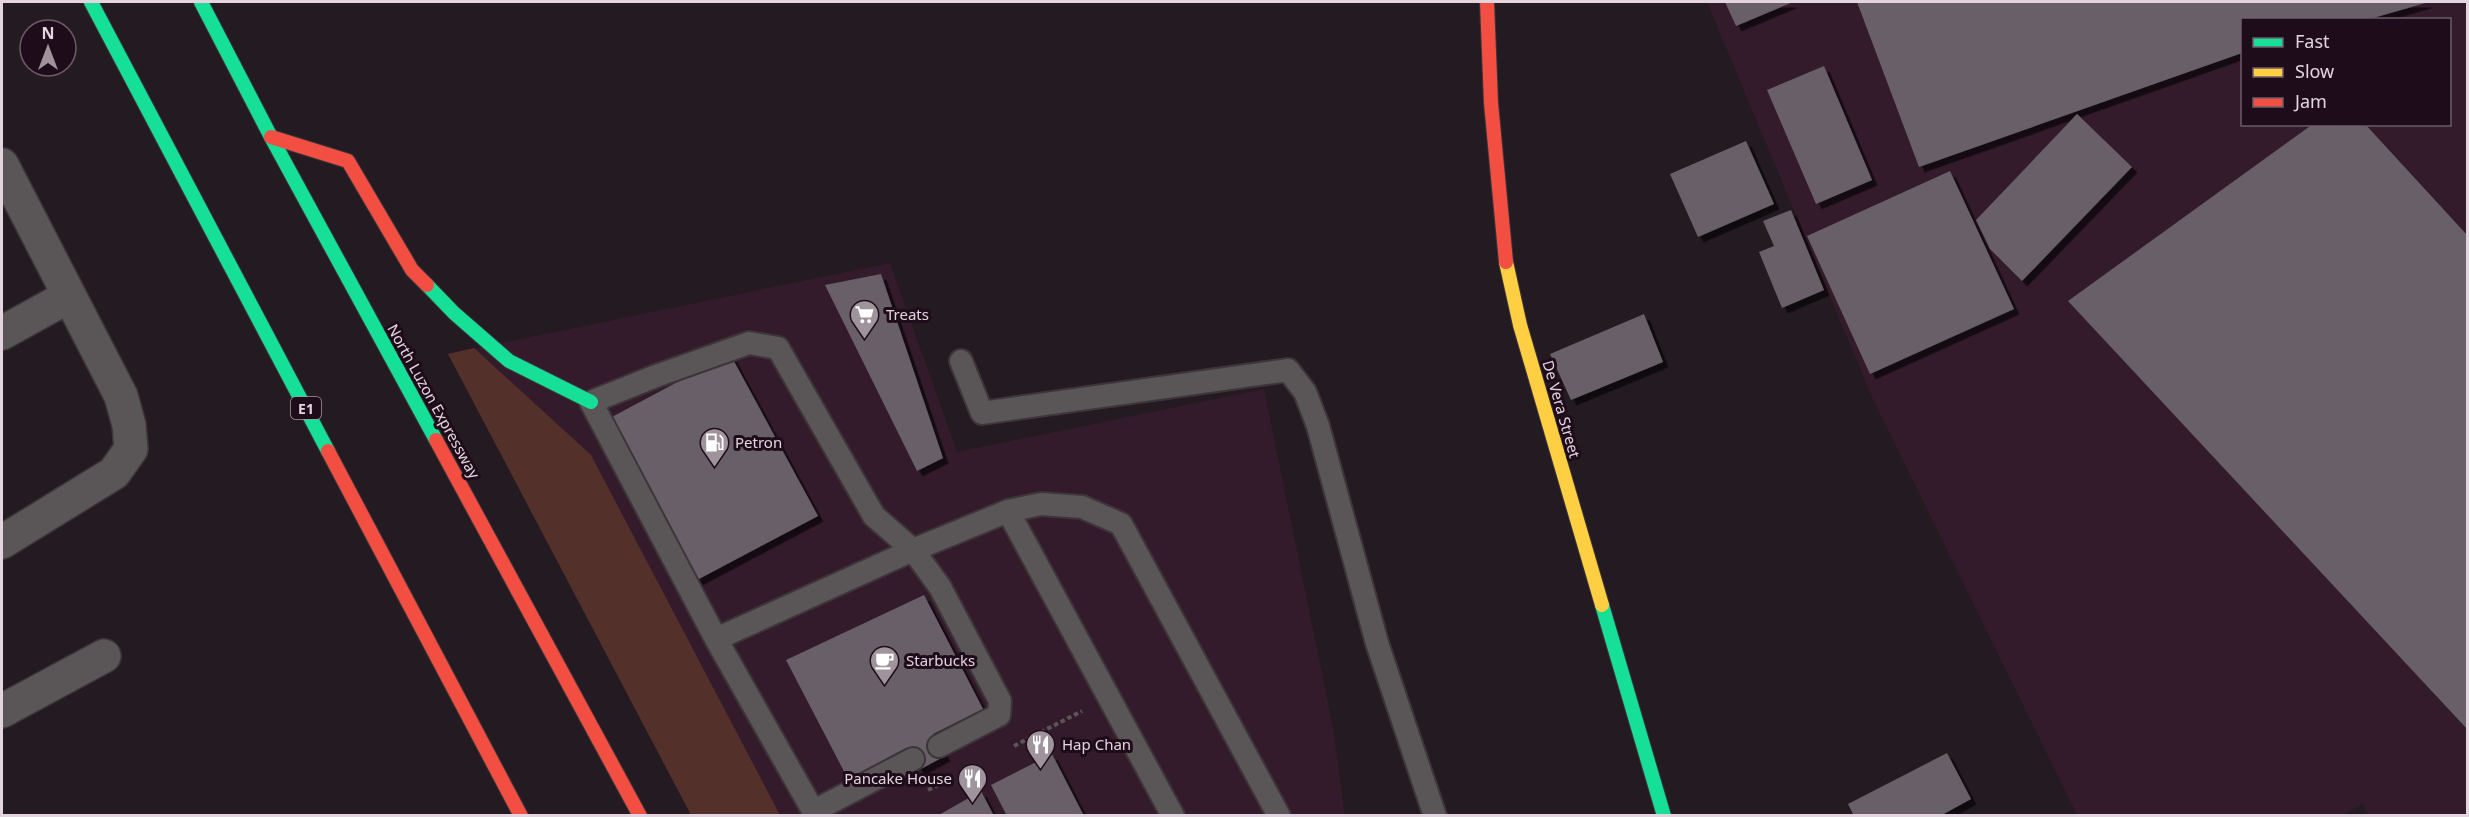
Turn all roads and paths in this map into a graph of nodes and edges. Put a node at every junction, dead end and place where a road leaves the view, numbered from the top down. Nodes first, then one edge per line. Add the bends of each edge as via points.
1 (91, 2) edge
2 (201, 2) edge
3 (1490, 3) edge
4 (271, 137) junction
5 (2, 165) edge
6 (69, 296) junction
7 (2, 333) edge
8 (961, 361) dead end
9 (591, 402) junction
10 (1008, 511) junction
11 (2, 542) edge
12 (913, 550) junction
13 (716, 639) junction
14 (104, 656) dead end
15 (2, 711) edge
16 (939, 746) dead end
17 (913, 759) dead end
18 (815, 813) edge
19 (521, 816) edge
20 (640, 816) edge
21 (1173, 816) edge
22 (1279, 816) edge
23 (1435, 816) edge
24 (1664, 816) edge

1 - 19 main road, E1
2 - 4 main road, North Luzon Expressway
3 - 24 main road, De Vera Street via 1491,103 1504,254 1520,325
4 - 9 main road via 348,161 412,270 454,313 509,361
4 - 20 main road, North Luzon Expressway
5 - 6 street
6 - 7 street
6 - 11 street via 121,396 131,449 114,473
8 - 23 lane via 982,413 1288,370 1305,392 1318,426 1377,643
9 - 12 lane via 749,343 778,348 874,516
9 - 13 lane
10 - 12 lane
10 - 21 lane
10 - 22 lane via 1041,504 1082,507 1121,524
12 - 13 lane
12 - 16 lane via 940,587 1000,701 999,715
13 - 18 lane
14 - 15 street
17 - 18 lane

